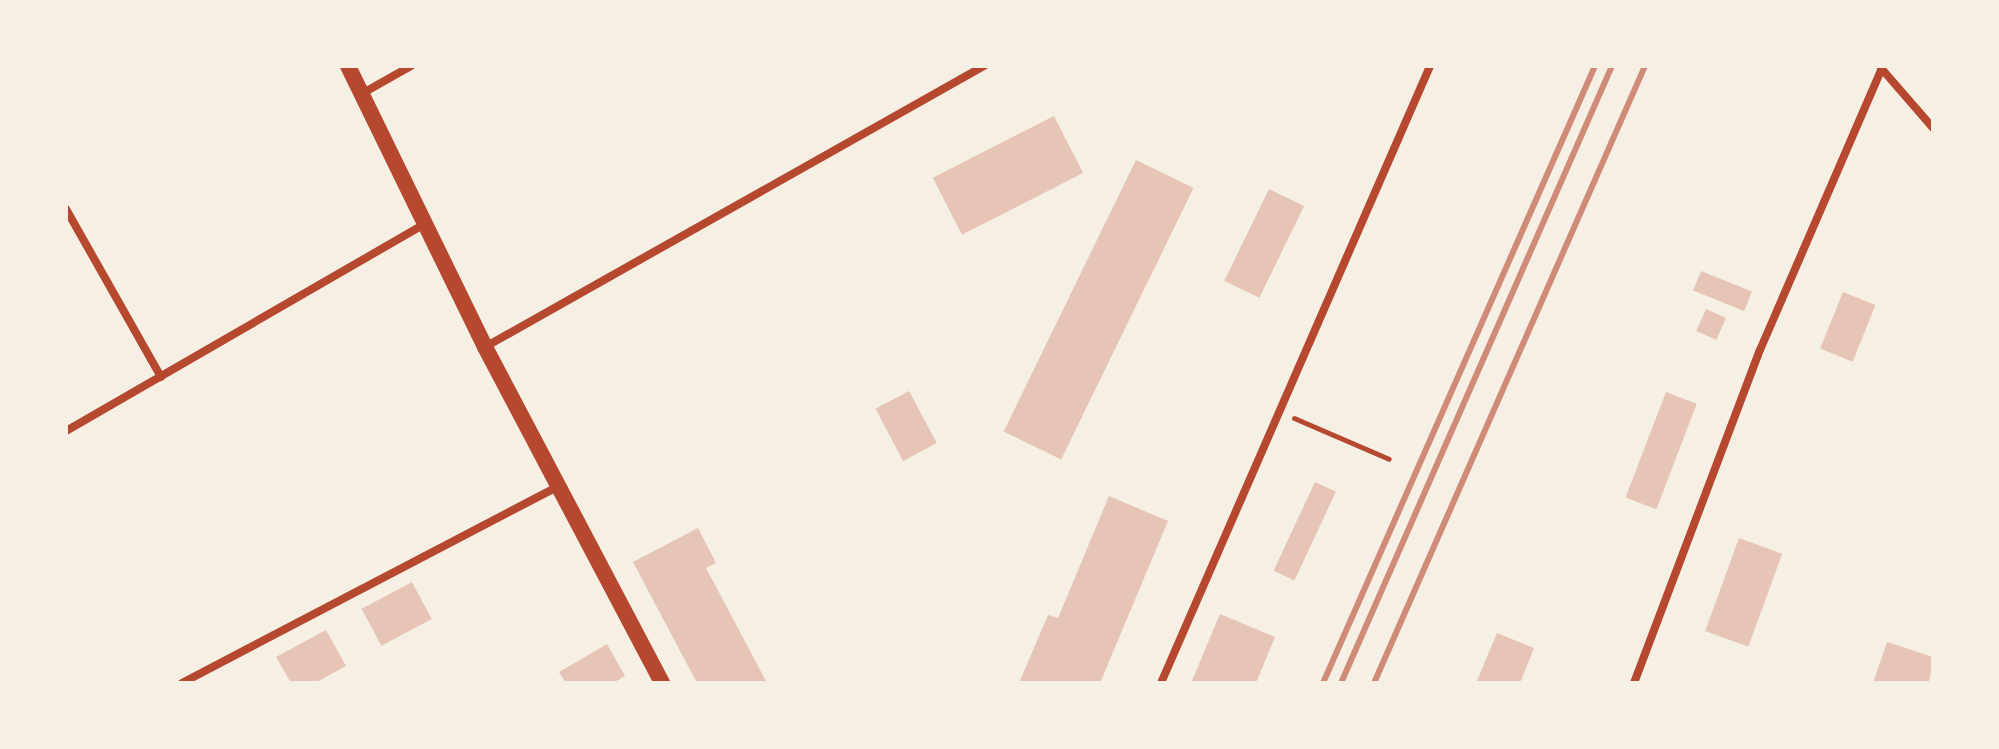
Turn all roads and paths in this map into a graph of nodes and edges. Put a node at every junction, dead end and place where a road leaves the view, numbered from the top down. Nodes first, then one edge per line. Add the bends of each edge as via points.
1 (348, 66) edge
2 (411, 66) edge
3 (984, 66) edge
4 (1430, 66) edge
5 (1882, 67) edge
6 (363, 93) junction
7 (1933, 128) edge
8 (66, 209) edge
9 (426, 223) junction
10 (485, 347) junction
11 (161, 377) junction
12 (1279, 412) junction
13 (66, 431) edge
14 (1389, 459) dead end
15 (559, 486) junction
16 (182, 683) edge
17 (662, 683) edge
18 (1161, 683) edge
19 (1634, 683) edge

1 - 6 main road
2 - 6 street
3 - 10 street
4 - 12 street
5 - 7 street
5 - 19 street via 1760,350
6 - 9 main road
8 - 11 street
9 - 10 main road
9 - 11 street
10 - 15 main road
11 - 13 street
12 - 14 path
12 - 18 street
15 - 16 street
15 - 17 main road

